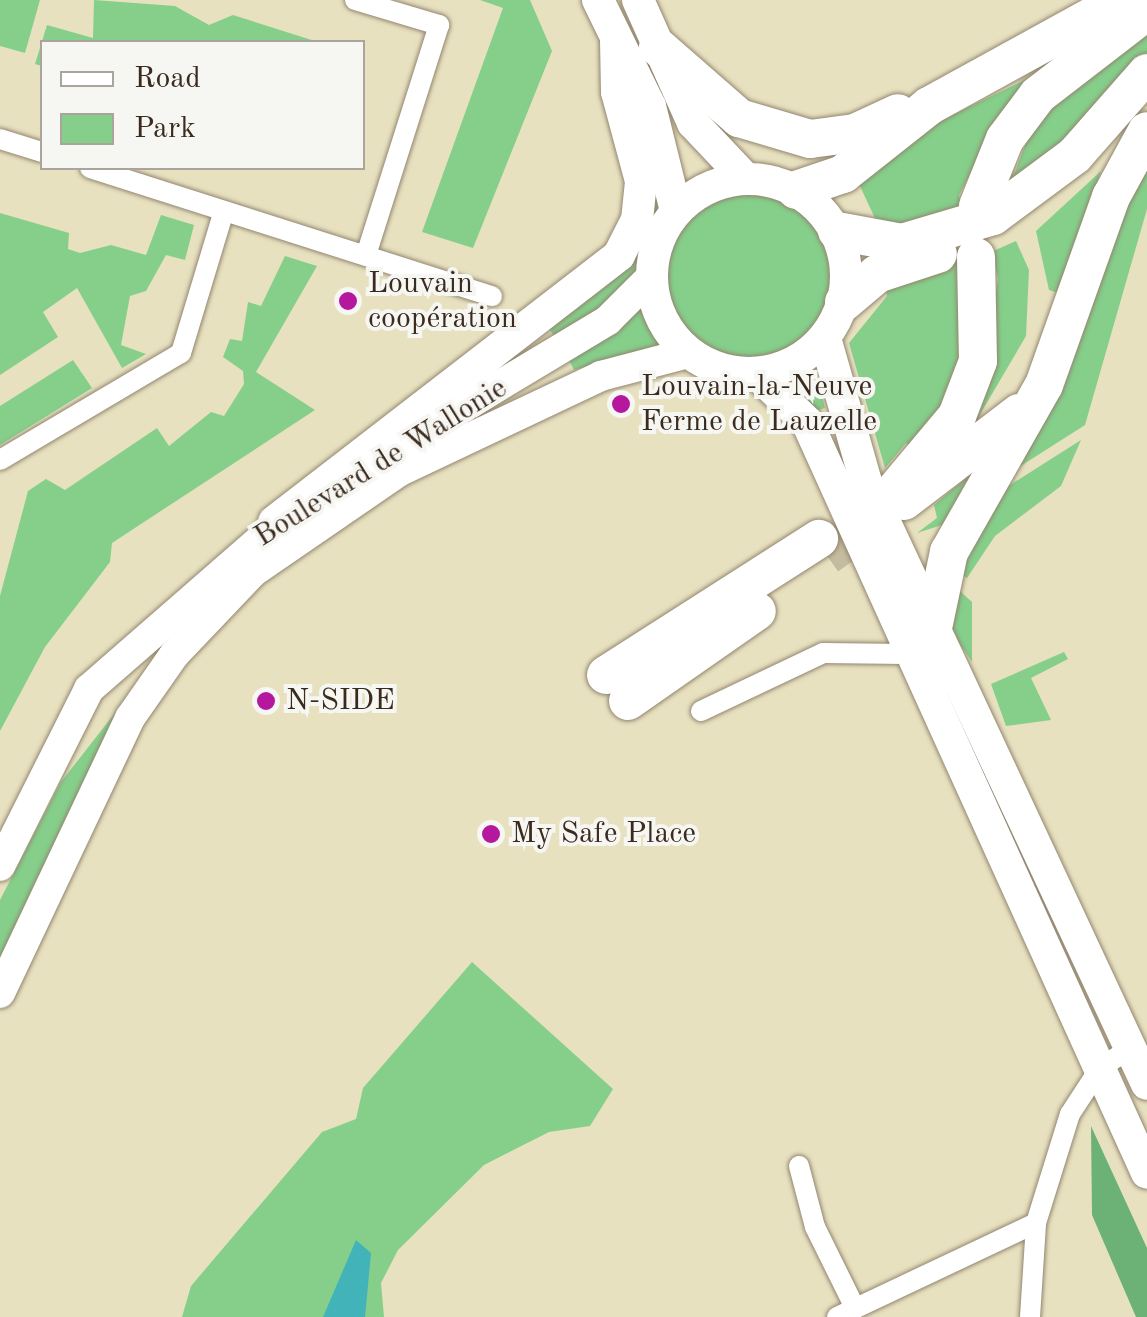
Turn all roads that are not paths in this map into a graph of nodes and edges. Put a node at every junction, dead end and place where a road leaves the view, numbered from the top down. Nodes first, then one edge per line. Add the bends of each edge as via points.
1 (355, 0) edge
2 (598, 0) edge
3 (638, 0) edge
4 (1122, 0) edge
5 (1147, 11) edge
6 (654, 39) junction
7 (616, 40) junction
8 (1147, 73) edge
9 (1147, 100) edge
10 (929, 106) junction
11 (1147, 131) edge
12 (0, 139) edge
13 (40, 151) edge
14 (96, 170) edge
15 (745, 178) junction
16 (796, 190) junction
17 (978, 206) dead end
18 (224, 211) junction
19 (676, 211) junction
20 (837, 231) junction
21 (366, 256) junction
22 (976, 257) dead end
23 (651, 277) junction
24 (492, 296) dead end
25 (844, 302) junction
26 (825, 338) junction
27 (688, 353) junction
28 (757, 374) junction
29 (1044, 385) junction
30 (0, 460) edge
31 (274, 522) junction
32 (823, 548) tunnel mouth
33 (934, 622) junction
34 (906, 654) junction
35 (617, 688) dead end
36 (702, 711) dead end
37 (0, 866) edge
38 (0, 993) edge
39 (1131, 1048) junction
40 (1094, 1077) junction
41 (1147, 1084) edge
42 (799, 1166) dead end
43 (1147, 1173) edge
44 (1036, 1223) junction
45 (846, 1311) edge
46 (1030, 1317) edge

1 - 21 street via 439,25
2 - 7 main road
3 - 6 main road
4 - 10 highway
5 - 17 highway via 1038,95 1005,139
6 - 10 highway via 738,118 810,139
6 - 15 main road via 707,144
7 - 19 main road via 656,123
7 - 31 main road via 617,92 641,197 619,255
8 - 20 highway via 1076,155 992,216 902,243
9 - 25 highway via 1018,223 878,274
10 - 16 highway via 843,174
11 - 29 highway via 1116,184
12 - 13 street
14 - 18 street
15 - 16 main road
15 - 19 main road via 707,188
16 - 20 main road
18 - 21 street
18 - 30 street via 181,353
19 - 23 main road
20 - 25 main road
21 - 24 street
22 - 29 highway via 978,361 957,416 899,496
23 - 27 main road via 662,319
23 - 31 main road, Boulevard de Wallonie via 608,320
25 - 26 main road
26 - 28 main road via 795,363
26 - 33 main road via 851,446
27 - 28 main road
27 - 38 main road, Boulevard de Wallonie via 601,376 400,470 253,572 130,718
28 - 34 main road via 807,422
29 - 33 highway via 948,552
31 - 37 main road, Boulevard de Wallonie via 89,690
32 - 35 highway
33 - 39 main road
34 - 36 street via 823,653
34 - 40 main road
39 - 40 street
39 - 41 main road
40 - 43 main road
40 - 44 street
42 - 45 street
44 - 45 street
44 - 46 street

